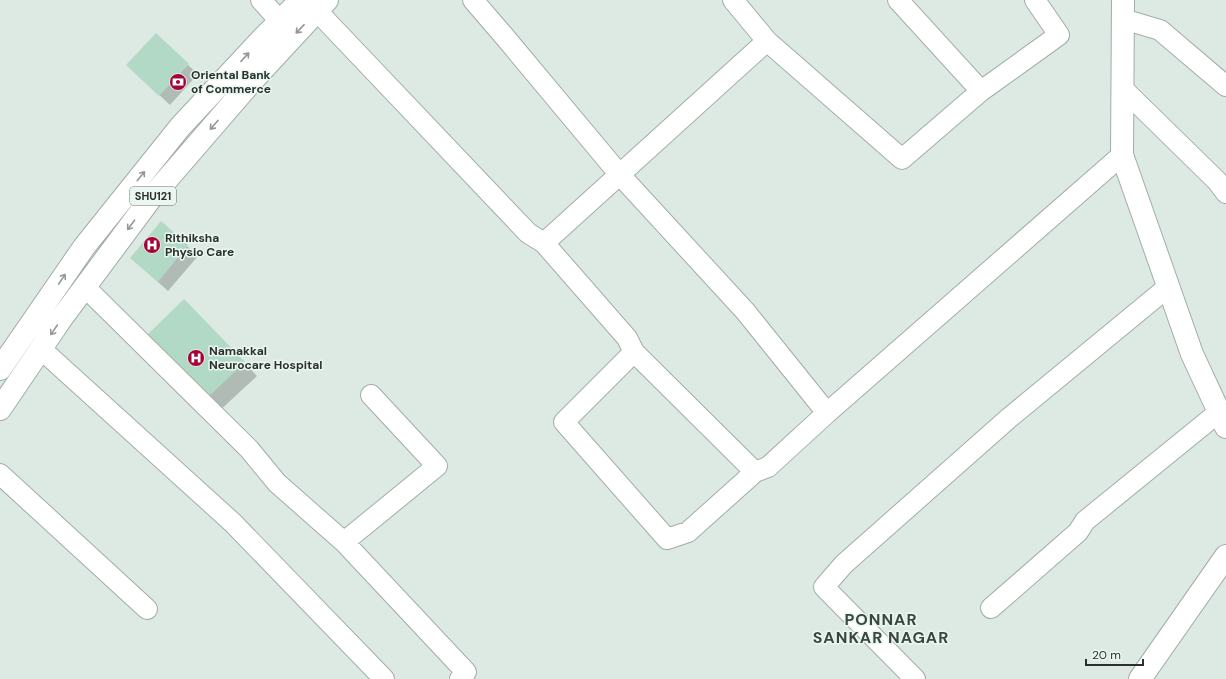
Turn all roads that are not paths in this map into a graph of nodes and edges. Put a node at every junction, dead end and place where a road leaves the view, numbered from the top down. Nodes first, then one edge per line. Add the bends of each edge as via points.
1 (261, 0) edge
2 (473, 0) edge
3 (733, 0) edge
4 (898, 0) edge
5 (1035, 0) edge
6 (315, 4) edge
7 (1123, 10) edge
8 (280, 21) junction
9 (767, 41) junction
10 (1226, 86) edge
11 (1122, 88) junction
12 (981, 91) junction
13 (1122, 154) junction
14 (620, 175) junction
15 (1226, 193) edge
16 (544, 243) junction
17 (85, 287) junction
18 (1168, 287) junction
19 (41, 349) junction
20 (634, 352) junction
21 (0, 369) edge
22 (371, 395) dead end
23 (0, 409) edge
24 (827, 413) junction
25 (1222, 419) edge
26 (755, 472) junction
27 (0, 474) edge
28 (344, 542) junction
29 (1226, 556) edge
30 (992, 608) dead end
31 (147, 609) dead end
32 (384, 679) edge
33 (460, 679) edge
34 (915, 679) edge
35 (1140, 679) edge

1 - 8 street
2 - 14 street
3 - 9 street
4 - 12 street
5 - 12 street via 1059,35
6 - 8 main road, SHU121
6 - 16 street via 528,233
6 -> 17 main road, SHU121 via 151,198
7 - 10 street via 1160,30
7 - 11 main road
21 -> 8 main road, SHU121 via 88,241 180,127
9 - 12 street via 902,159
9 - 14 street
11 - 13 main road
11 - 15 street via 1217,181
13 - 18 main road
13 - 24 street
14 - 16 street
14 - 24 street via 745,311
16 - 20 street via 627,338
17 -> 19 main road, SHU121
17 - 28 street via 249,449 277,483
18 - 25 main road via 1192,354
18 - 34 street via 1009,418 844,564 824,587
19 - 23 main road, SHU121
19 - 32 street via 233,523
20 - 26 street
20 - 26 street via 564,422 667,539 688,532
22 - 28 street via 437,466
24 - 26 street via 768,467
25 - 30 street via 1085,521 1078,532
27 - 31 street
28 - 33 street via 466,672
29 - 35 main road

